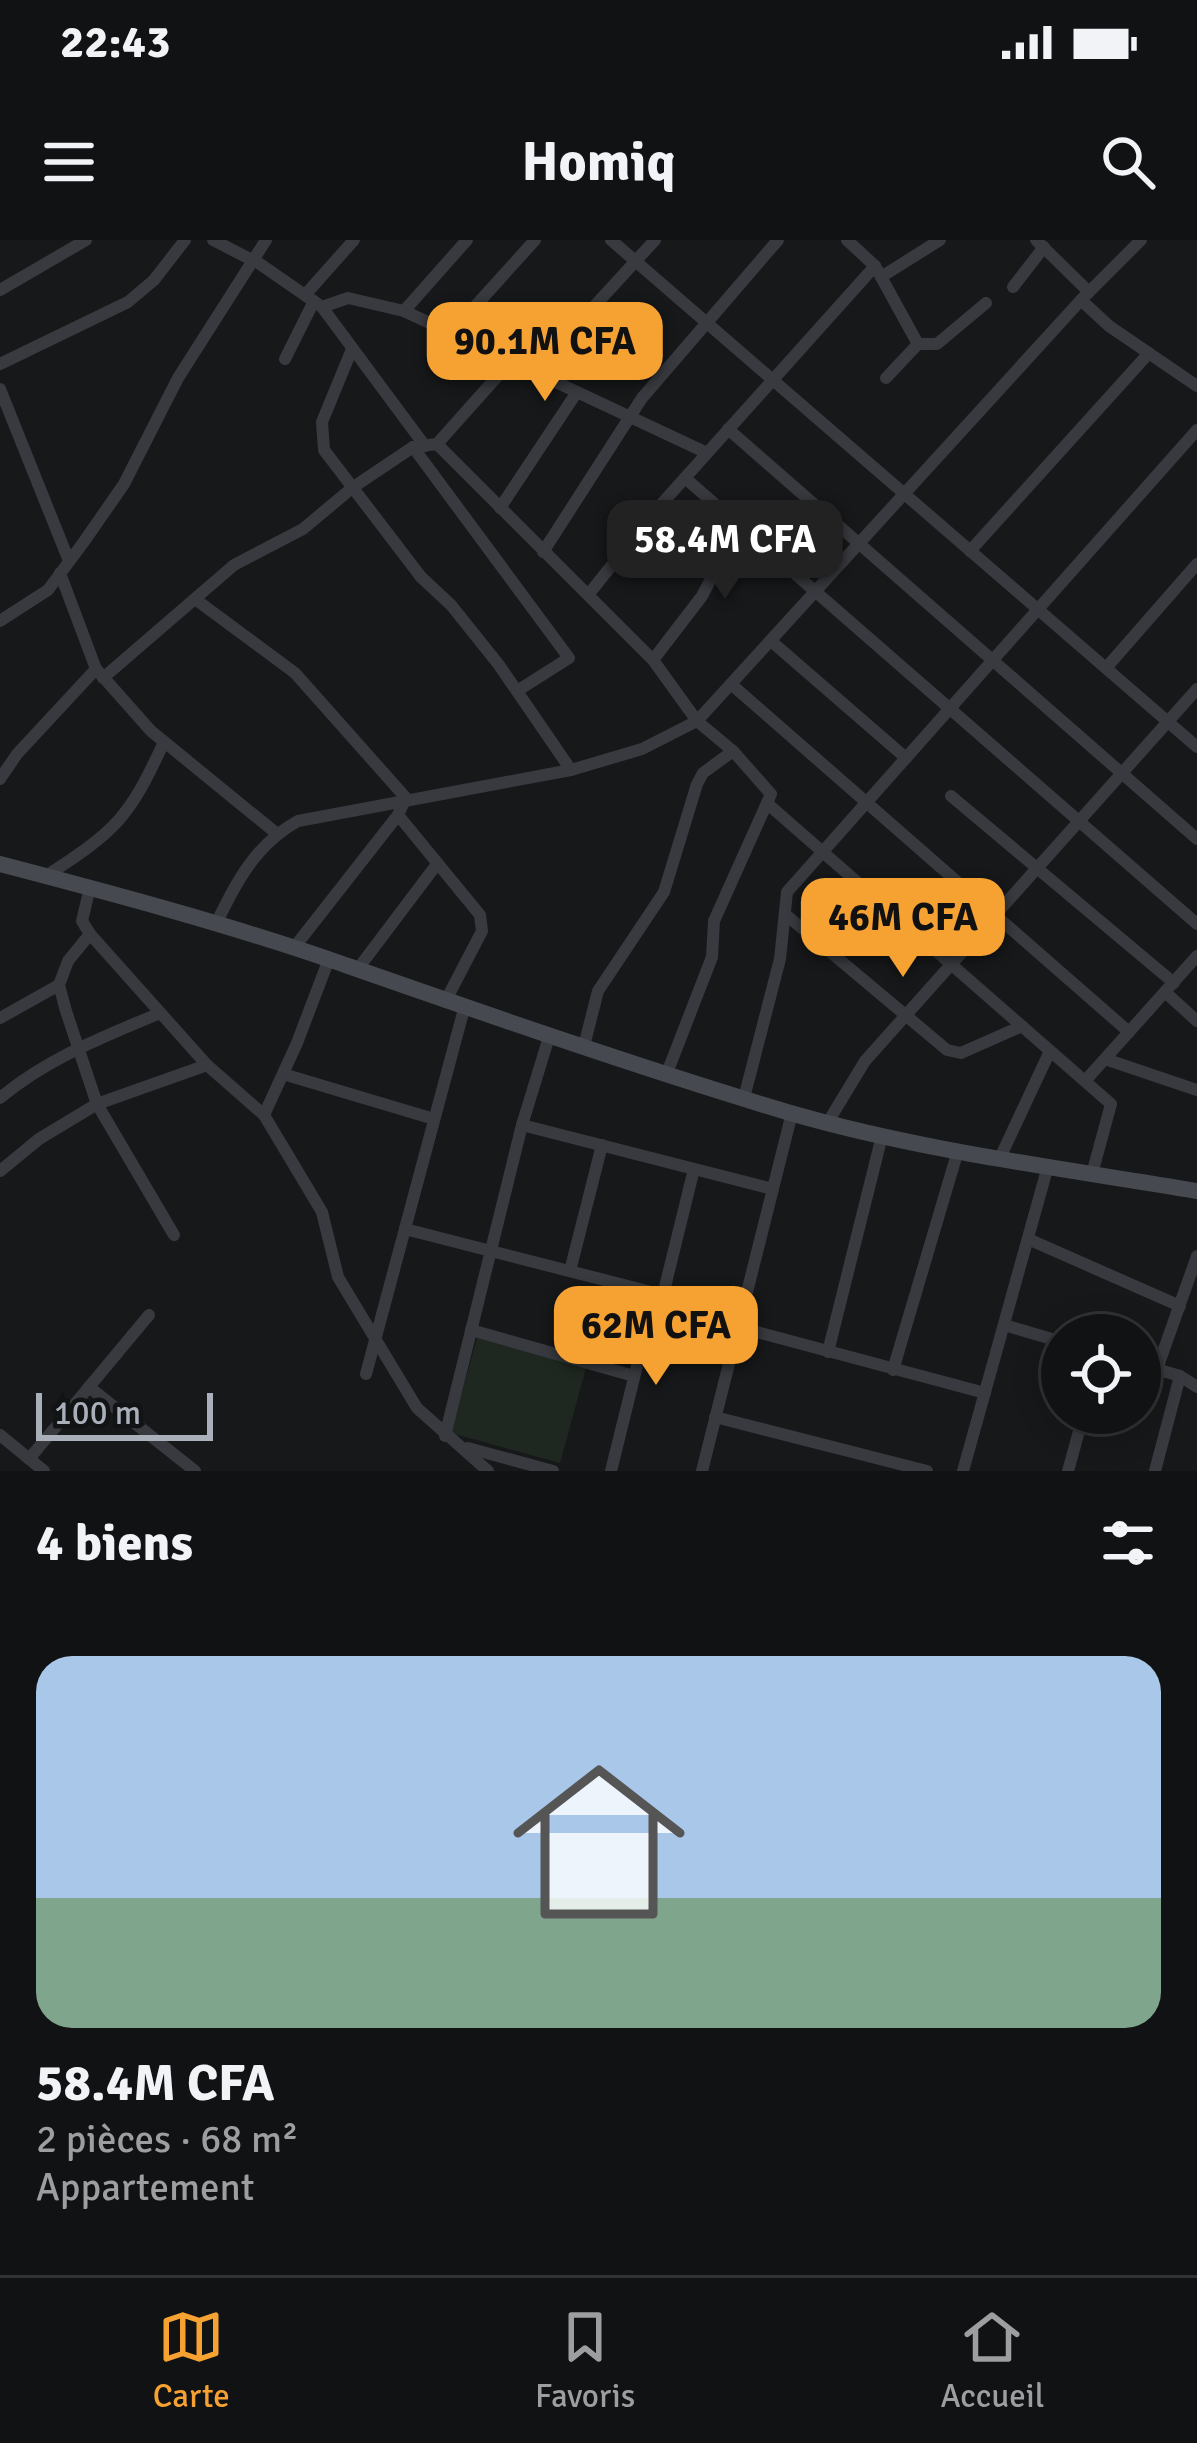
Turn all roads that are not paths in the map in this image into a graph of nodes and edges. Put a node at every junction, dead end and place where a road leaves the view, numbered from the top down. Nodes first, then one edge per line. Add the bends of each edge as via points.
1 (86, 240) edge
2 (185, 240) edge
3 (213, 240) edge
4 (266, 240) edge
5 (354, 240) edge
6 (535, 240) edge
7 (611, 240) edge
8 (656, 240) edge
9 (778, 240) edge
10 (847, 240) edge
11 (940, 240) edge
12 (1141, 240) edge
13 (1039, 242) edge
14 (458, 243) edge
15 (253, 260) junction
16 (636, 262) junction
17 (878, 271) junction
18 (1013, 287) dead end
19 (0, 290) edge
20 (1085, 296) junction
21 (314, 301) junction
22 (986, 303) dead end
23 (404, 311) junction
24 (706, 322) junction
25 (451, 333) junction
26 (918, 344) junction
27 (352, 349) junction
28 (1148, 352) junction
29 (285, 359) dead end
30 (511, 361) junction
31 (0, 364) edge
32 (1197, 366) edge
33 (534, 372) junction
34 (886, 378) dead end
35 (773, 380) junction
36 (1193, 383) edge
37 (0, 389) edge
38 (577, 392) junction
39 (629, 416) junction
40 (5, 417) edge
41 (728, 429) junction
42 (1197, 430) edge
43 (425, 446) junction
44 (707, 452) junction
45 (685, 478) junction
46 (352, 488) junction
47 (903, 493) junction
48 (500, 508) junction
49 (724, 512) junction
50 (858, 543) junction
51 (970, 551) junction
52 (543, 552) junction
53 (1197, 564) edge
54 (65, 567) junction
55 (815, 592) junction
56 (588, 596) junction
57 (195, 599) junction
58 (1038, 609) junction
59 (0, 621) edge
60 (771, 641) junction
61 (652, 659) junction
62 (993, 660) junction
63 (1106, 668) junction
64 (100, 673) junction
65 (730, 684) junction
66 (1197, 689) edge
67 (517, 691) junction
68 (950, 709) junction
69 (697, 721) junction
70 (1168, 722) junction
71 (164, 742) junction
72 (1197, 747) edge
73 (733, 751) junction
74 (906, 758) junction
75 (571, 770) junction
76 (1121, 774) junction
77 (0, 779) edge
78 (951, 796) dead end
79 (406, 798) junction
80 (866, 802) junction
81 (769, 805) junction
82 (398, 814) junction
83 (1079, 821) junction
84 (276, 833) junction
85 (1197, 839) edge
86 (823, 851) junction
87 (0, 864) edge
88 (437, 864) junction
89 (1037, 868) junction
90 (46, 876) junction
91 (90, 887) junction
92 (785, 914) junction
93 (995, 915) junction
94 (216, 924) junction
95 (1197, 924) edge
96 (89, 934) junction
97 (293, 949) junction
98 (1197, 956) edge
99 (328, 959) junction
100 (952, 964) junction
101 (357, 970) junction
102 (59, 986) junction
103 (1169, 987) junction
104 (445, 1002) junction
105 (464, 1009) junction
106 (160, 1013) junction
107 (907, 1014) junction
108 (0, 1018) edge
109 (1197, 1021) edge
110 (1022, 1025) junction
111 (1130, 1032) junction
112 (550, 1037) junction
113 (584, 1046) junction
114 (78, 1047) junction
115 (1050, 1051) junction
116 (1105, 1059) junction
117 (207, 1065) junction
118 (667, 1073) junction
119 (283, 1074) junction
120 (1085, 1082) junction
121 (1197, 1090) edge
122 (0, 1098) edge
123 (744, 1098) junction
124 (97, 1104) junction
125 (792, 1113) junction
126 (264, 1115) junction
127 (434, 1119) junction
128 (828, 1122) junction
129 (522, 1125) junction
130 (882, 1136) junction
131 (602, 1145) junction
132 (958, 1154) junction
133 (999, 1160) junction
134 (1048, 1166) junction
135 (694, 1168) junction
136 (0, 1171) edge
137 (1093, 1174) junction
138 (773, 1189) junction
139 (1197, 1191) edge
140 (405, 1229) junction
141 (174, 1235) dead end
142 (1028, 1238) junction
143 (490, 1251) junction
144 (1197, 1256) edge
145 (570, 1271) junction
146 (659, 1294) junction
147 (1180, 1306) junction
148 (149, 1315) dead end
149 (739, 1321) junction
150 (1004, 1325) junction
151 (471, 1330) junction
152 (1041, 1336) edge
153 (375, 1340) junction
154 (828, 1352) junction
155 (1161, 1359) edge
156 (893, 1370) junction
157 (1161, 1371) edge
158 (366, 1374) dead end
159 (634, 1376) junction
160 (1180, 1376) junction
161 (89, 1387) junction
162 (1197, 1387) edge
163 (985, 1393) junction
164 (715, 1417) junction
165 (1078, 1434) edge
166 (0, 1435) edge
167 (445, 1436) junction
168 (461, 1446) junction
169 (29, 1459) junction
170 (44, 1471) edge
171 (195, 1471) edge
172 (488, 1471) edge
173 (554, 1471) edge
174 (611, 1471) edge
175 (701, 1471) edge
176 (927, 1471) edge
177 (964, 1471) edge
178 (1068, 1471) edge
179 (1156, 1471) edge

1 - 19 street
2 - 31 street via 128,302
3 - 15 street
4 - 15 street
5 - 21 street
6 - 25 street
7 - 16 street
8 - 16 street
9 - 24 street
10 - 17 street
11 - 17 street
12 - 20 street
13 - 18 street
13 - 20 street
14 - 23 street
15 - 21 street
15 - 54 street via 178,378 124,484
16 - 24 street
16 - 33 street
17 - 26 street
17 - 35 street
20 - 28 street via 1109,326
20 - 47 street
21 - 23 street via 348,298
21 - 27 street
21 - 29 street
22 - 26 street via 938,344
23 - 25 street
24 - 35 street
24 - 39 street
25 - 30 street
26 - 34 street
27 - 43 street
27 - 46 street via 321,440
28 - 36 street
28 - 51 street
30 - 33 street
30 - 43 street
32 - 36 street
33 - 38 street
35 - 41 street
35 - 47 street
37 - 40 street
38 - 39 street
38 - 48 street
39 - 44 street
39 - 52 street
40 - 54 street
41 - 44 street
41 - 50 street
42 - 58 street
43 - 46 street
43 - 48 street
43 - 67 street via 569,658
44 - 45 street
45 - 49 street
45 - 56 street
46 - 57 street
46 - 67 street
47 - 50 street
47 - 51 street
48 - 52 street
49 - 55 street
49 - 61 street via 715,571
50 - 55 street
50 - 62 street
51 - 58 street
52 - 56 street
53 - 63 street
54 - 59 street via 48,590
54 - 64 street
55 - 60 street
55 - 68 street
56 - 61 street
57 - 64 street
57 - 79 street via 295,673
58 - 62 street
58 - 63 street
60 - 65 street
60 - 74 street
61 - 69 street
62 - 68 street
62 - 76 street
63 - 70 street
64 - 71 street
64 - 77 street
65 - 69 street
65 - 80 street
66 - 70 street
67 - 75 street
68 - 74 street
68 - 83 street
69 - 73 street
69 - 75 street via 642,749
70 - 72 street
70 - 76 street
71 - 84 street
71 - 90 street via 126,816
73 - 81 street via 771,794
73 - 113 street via 697,784 664,892 598,992
74 - 80 street
75 - 79 street
76 - 83 street
76 - 85 street
78 - 89 street
79 - 82 street
79 - 84 street
80 - 86 street
80 - 93 street
81 - 86 street
81 - 118 street via 714,921 712,957
82 - 88 street
82 - 97 street
83 - 89 street
83 - 95 street
84 - 94 street via 236,882
86 - 92 street via 787,892
86 - 100 street
87 - 90 main road
88 - 101 street
88 - 104 street via 480,915 482,931
89 - 93 street
89 - 103 street
90 - 91 main road
91 - 94 main road
91 - 96 street via 82,921
92 - 107 street
92 - 123 street
93 - 100 street
93 - 111 street
94 - 97 main road
96 - 102 street
96 - 106 street
97 - 99 main road
98 - 103 street
99 - 101 main road
99 - 119 street
100 - 107 street
100 - 110 street
101 - 104 main road
102 - 108 street
102 - 114 street
103 - 109 street
103 - 111 street
104 - 105 main road
105 - 112 main road
105 - 127 street
106 - 114 street
106 - 117 street
107 - 110 street via 961,1053
107 - 128 street via 865,1061
110 - 115 street
111 - 116 street
112 - 113 main road
112 - 129 street
113 - 118 main road
114 - 122 street
114 - 124 street
115 - 120 street
115 - 133 street
116 - 120 street
116 - 121 street
117 - 124 street
117 - 126 street
118 - 123 main road
119 - 126 street
119 - 127 street
120 - 137 street via 1111,1104
123 - 125 main road
124 - 136 street
124 - 141 street
125 - 128 main road
125 - 138 street
126 - 153 street via 322,1212 338,1277
127 - 140 street
128 - 130 main road
129 - 131 street
129 - 143 street
130 - 132 main road
130 - 154 street
131 - 135 street
131 - 145 street
132 - 133 main road
132 - 156 street
133 - 134 main road
134 - 137 main road
134 - 142 street
135 - 138 street
135 - 146 street
137 - 139 main road
138 - 149 street
140 - 143 street
140 - 153 street
142 - 147 street
142 - 150 street
143 - 145 street
143 - 151 street
144 - 147 street
145 - 146 street
146 - 149 street
146 - 159 street
147 - 155 street
148 - 161 street
149 - 154 street
149 - 164 street
150 - 152 street
150 - 163 street
151 - 159 street
151 - 167 street
153 - 158 street
153 - 167 street via 417,1408
154 - 156 street
156 - 163 street
157 - 160 street
159 - 174 street
160 - 162 street
160 - 179 street
161 - 169 street
161 - 171 street
163 - 177 street
164 - 175 street
164 - 176 street
165 - 178 street
166 - 169 street
167 - 168 street
168 - 172 street
168 - 173 street
169 - 170 street

